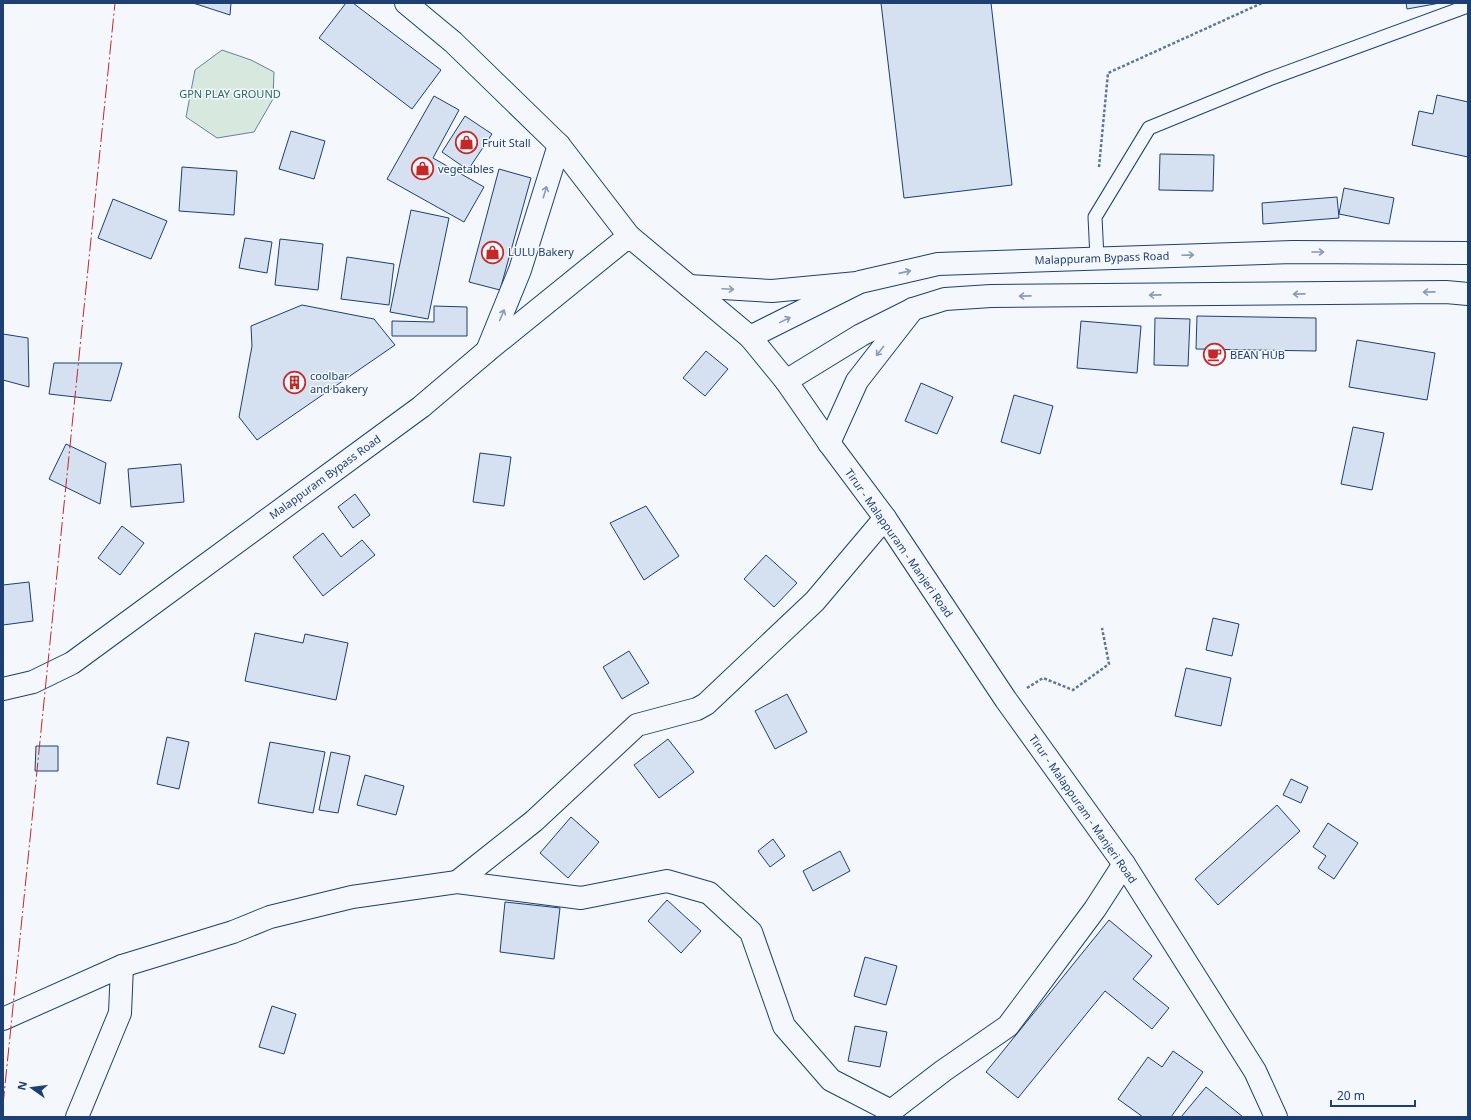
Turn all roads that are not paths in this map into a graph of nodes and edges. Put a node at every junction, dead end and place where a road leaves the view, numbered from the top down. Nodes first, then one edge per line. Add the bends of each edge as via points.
1 (406, 3) edge
2 (1468, 6) edge
3 (559, 145) junction
4 (629, 236) junction
5 (1468, 253) edge
6 (1097, 258) junction
7 (860, 282) junction
8 (689, 286) junction
9 (1468, 294) edge
10 (913, 309) junction
11 (750, 337) junction
12 (487, 351) junction
13 (786, 381) junction
14 (829, 443) junction
15 (885, 518) junction
16 (3, 689) edge
17 (1124, 864) junction
18 (457, 882) junction
19 (122, 966) junction
20 (3, 1019) edge
21 (889, 1114) edge
22 (77, 1117) edge
23 (1276, 1117) edge

1 - 3 main road, Tirur - Malappuram - Manjeri Road via 453,42
2 - 6 lane via 1270,79 1149,128 1095,217
3 - 4 main road, Tirur - Malappuram - Manjeri Road
12 -> 3 main road via 520,270
4 - 8 main road, Tirur - Malappuram - Manjeri Road
4 - 12 main road, Malappuram Bypass Road
6 -> 5 main road, Malappuram Bypass Road via 1293,252
7 -> 6 main road, Malappuram Bypass Road via 938,264
8 -> 7 main road via 772,291
11 -> 7 main road, Malappuram Bypass Road
8 - 11 main road, Tirur - Malappuram - Manjeri Road
9 -> 10 main road via 1446,292 991,296 944,299
10 - 13 main road via 862,335
10 -> 14 main road via 857,380
11 - 13 main road, Tirur - Malappuram - Manjeri Road
12 - 16 main road, Malappuram Bypass Road via 421,407 72,663 33,682
13 - 14 main road, Tirur - Malappuram - Manjeri Road
14 - 15 main road, Tirur - Malappuram - Manjeri Road
15 - 17 main road, Tirur - Malappuram - Manjeri Road via 1006,700
15 - 18 main road via 815,601 706,704 697,709 637,725 534,821
17 - 21 main road via 1090,915 1008,1026 943,1071
17 - 23 main road, Tirur - Malappuram - Manjeri Road via 1255,1070
18 - 19 main road via 352,897 270,917 233,932
18 - 21 main road via 581,898 667,881 709,893 750,932 784,1026 831,1080
19 - 20 main road
19 - 22 main road via 120,1013

